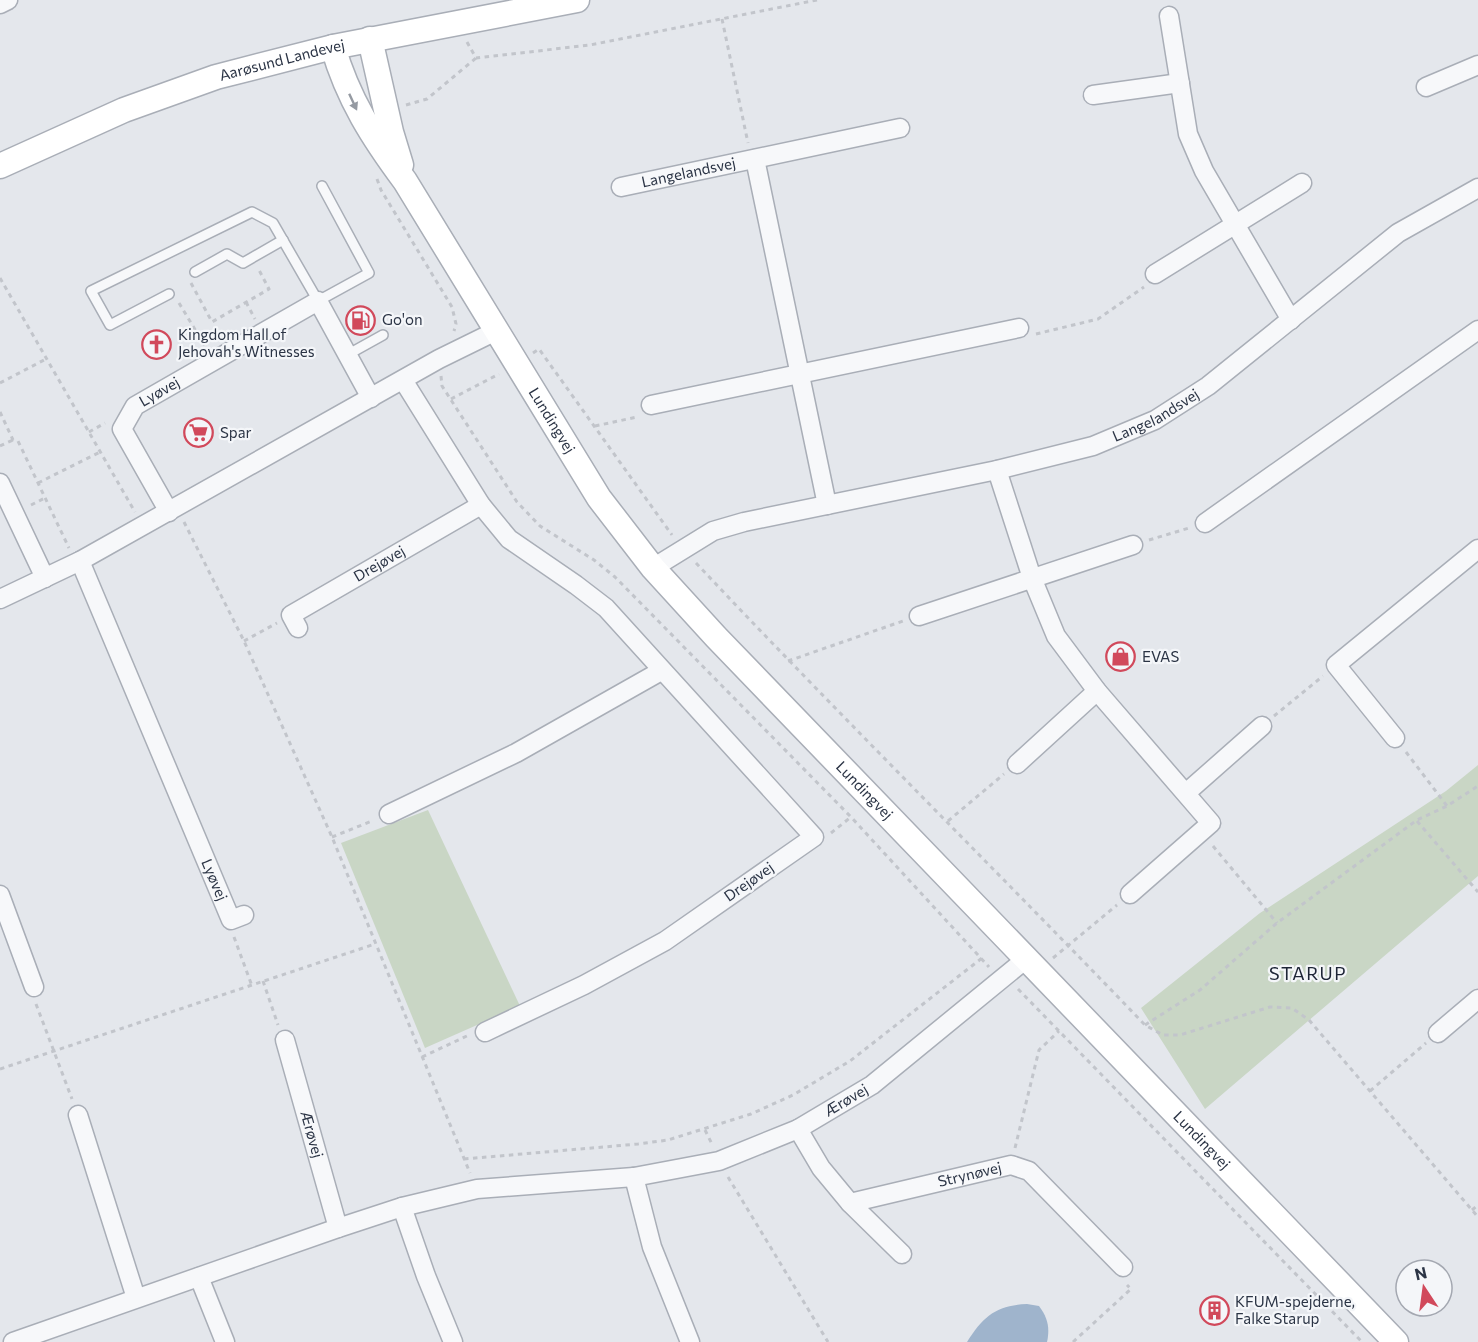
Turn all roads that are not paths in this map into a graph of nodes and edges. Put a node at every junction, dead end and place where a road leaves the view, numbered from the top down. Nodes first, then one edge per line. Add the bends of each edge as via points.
1 (8, 0) edge
2 (578, 0) edge
3 (0, 4) edge
4 (1169, 16) dead end
5 (370, 39) junction
6 (333, 47) junction
7 (1478, 65) edge
8 (1180, 83) junction
9 (1426, 87) dead end
10 (1093, 95) dead end
11 (900, 128) dead end
12 (755, 159) junction
13 (0, 166) edge
14 (405, 182) junction
15 (1302, 183) dead end
16 (322, 186) dead end
17 (621, 188) dead end
18 (1475, 194) edge
19 (1235, 224) junction
20 (283, 240) junction
21 (195, 272) road end
22 (1155, 274) road end
23 (169, 294) road end
24 (318, 301) junction
25 (1291, 320) junction
26 (1019, 328) road end
27 (1478, 330) edge
28 (496, 331) junction
29 (383, 335) dead end
30 (347, 355) junction
31 (800, 374) junction
32 (403, 380) junction
33 (371, 398) junction
34 (651, 405) road end
35 (997, 470) junction
36 (0, 483) edge
37 (481, 505) junction
38 (828, 505) junction
39 (173, 510) junction
40 (1205, 524) road end
41 (1133, 544) road end
42 (1478, 549) edge
43 (80, 561) junction
44 (653, 568) junction
45 (45, 578) junction
46 (1032, 578) junction
47 (0, 599) edge
48 (919, 616) road end
49 (294, 621) road end
50 (661, 671) junction
51 (1097, 691) junction
52 (1262, 726) road end
53 (1395, 738) road end
54 (1017, 764) road end
55 (1186, 794) junction
56 (389, 814) road end
57 (1130, 894) road end
58 (0, 895) edge
59 (238, 918) road end
60 (1032, 965) junction
61 (34, 987) road end
62 (1478, 999) edge
63 (485, 1032) road end
64 (1438, 1033) road end
65 (285, 1040) road end
66 (78, 1115) road end
67 (798, 1129) junction
68 (634, 1177) junction
69 (850, 1203) junction
70 (402, 1207) junction
71 (338, 1228) junction
72 (902, 1254) dead end
73 (1123, 1268) dead end
74 (199, 1277) junction
75 (136, 1298) junction
76 (13, 1342) edge
77 (225, 1342) edge
78 (453, 1342) edge
79 (690, 1342) edge
80 (1396, 1342) edge

1 - 3 street
2 - 5 street, Aarøsund Landevej
4 - 8 street
5 - 6 street, Aarøsund Landevej
5 - 14 street, Lundingvej
6 - 13 street, Aarøsund Landevej via 216,77 124,110
6 -> 14 street, Lundingvej via 356,108
7 - 9 street
8 - 10 street
8 - 19 street via 1188,134
11 - 12 street, Langelandsvej
12 - 17 street, Langelandsvej
12 - 31 street, Langelandsvej
14 - 28 street, Lundingvej
15 - 19 street
16 - 24 lane via 369,273
18 - 25 street, Langelandsvej via 1398,233
19 - 22 street
19 - 25 street
20 - 21 lane via 243,263 227,254
20 - 23 lane via 273,223 252,212 92,291 110,325
20 - 24 lane
24 - 30 street
24 - 39 street, Lyøvej via 135,406 122,429
25 - 35 street, Langelandsvej via 1208,386 1155,420 1093,446
26 - 31 street
27 - 40 street
28 - 32 street
28 - 44 street, Lundingvej via 599,498
29 - 30 lane
30 - 33 street
31 - 34 street
31 - 38 street, Langelandsvej
32 - 33 street
32 - 37 street
33 - 39 street
35 - 38 street, Langelandsvej
35 - 46 street
36 - 45 street
37 - 49 street, Drejøvej
37 - 50 street via 509,539 606,608
38 - 44 street, Langelandsvej via 713,531
39 - 43 street
41 - 46 street
42 - 53 street via 1336,665
43 - 45 street
43 - 59 street, Lyøvej
44 - 60 street, Lundingvej
45 - 47 street
46 - 48 street
46 - 51 street via 1056,636
50 - 56 street via 516,753
50 - 63 street, Drejøvej via 814,837 665,941
51 - 54 street
51 - 55 street
52 - 55 street
55 - 57 street via 1210,823
58 - 61 street
60 - 67 street, Ærøvej via 872,1085
60 - 80 street, Lundingvej
62 - 64 street
65 - 71 street, Ærøvej
66 - 75 street
67 - 68 street, Ærøvej via 719,1161
67 - 69 street via 821,1168
68 - 70 street, Ærøvej via 477,1189
68 - 79 street via 652,1247
69 - 72 street
69 - 73 street, Strynøvej via 1011,1165 1029,1171
70 - 71 street, Ærøvej
70 - 78 street
71 - 74 street, Ærøvej
74 - 75 street, Ærøvej
74 - 77 street
75 - 76 street, Ærøvej

